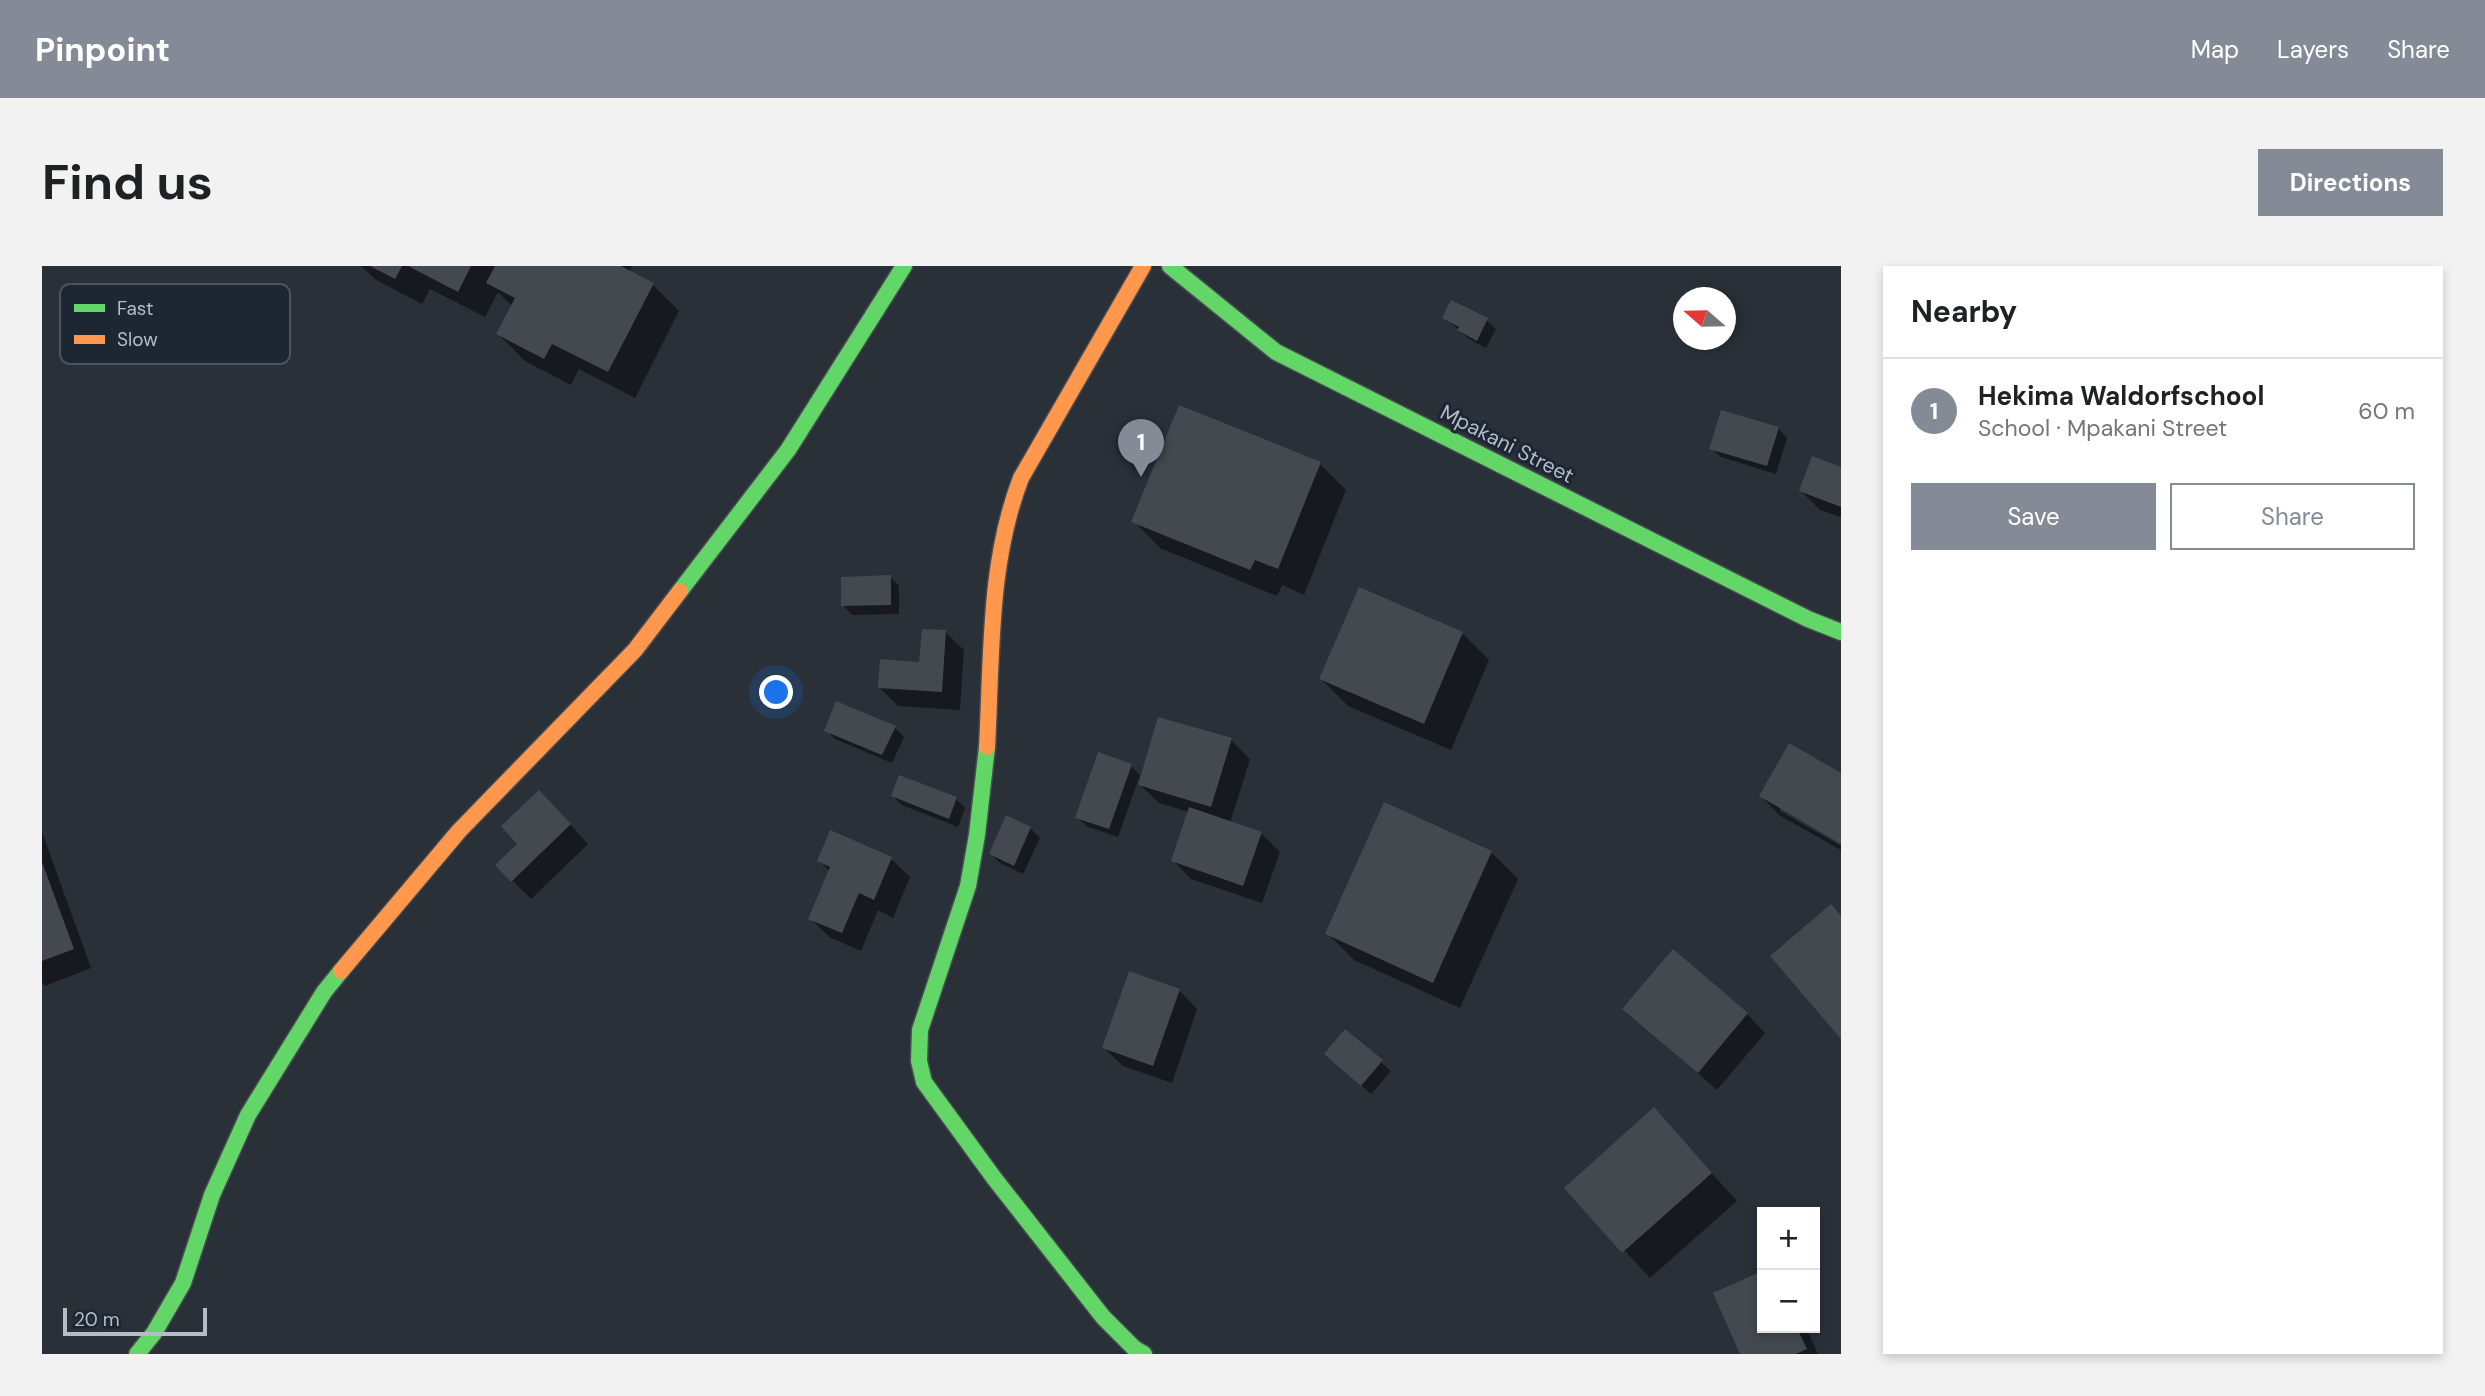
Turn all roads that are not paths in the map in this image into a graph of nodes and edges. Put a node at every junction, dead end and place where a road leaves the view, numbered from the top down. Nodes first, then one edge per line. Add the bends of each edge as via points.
1 (904, 266) edge
2 (1143, 266) edge
3 (1170, 266) edge
4 (1841, 632) edge
5 (137, 1354) edge
6 (1144, 1354) edge

1 - 5 street via 788,450 635,650 459,831 324,992 247,1115 212,1195 183,1283
2 - 6 street via 1021,478 1009,509 996,573 987,751 977,835 968,886 920,1030 919,1061 924,1082 993,1178 1103,1317
3 - 4 street, Mpakani Street via 1276,352

